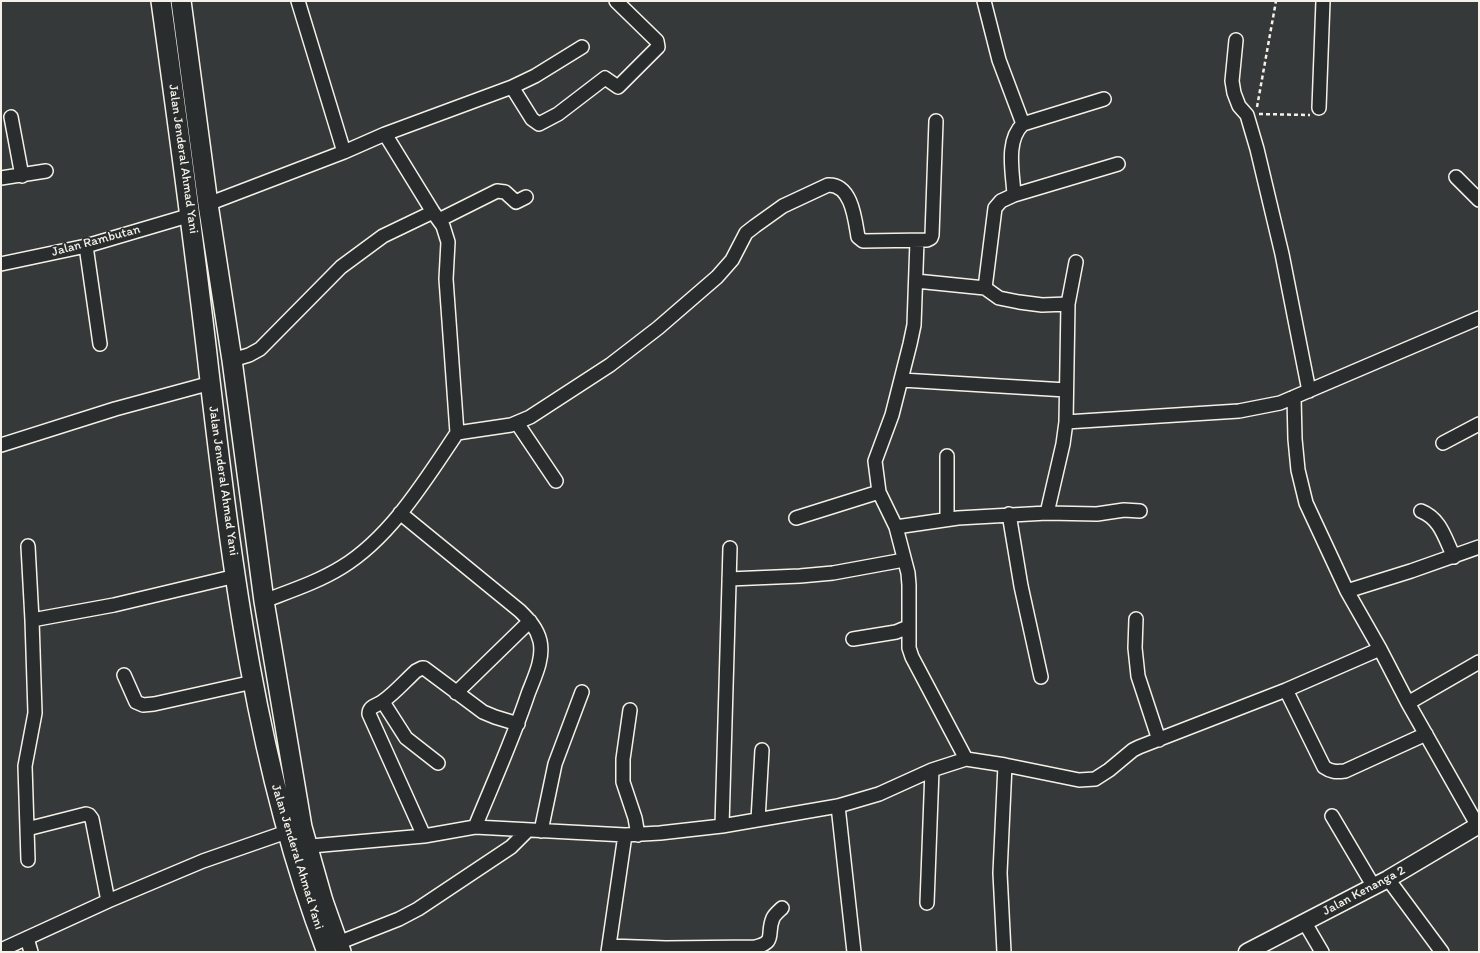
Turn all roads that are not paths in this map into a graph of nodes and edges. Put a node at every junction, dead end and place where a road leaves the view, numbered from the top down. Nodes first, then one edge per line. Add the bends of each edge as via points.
1 (162, 1) edge
2 (181, 1) edge
3 (298, 1) edge
4 (616, 1) edge
5 (984, 1) edge
6 (1323, 1) edge
7 (1236, 40) dead end
8 (582, 47) dead end
9 (516, 85) junction
10 (1104, 100) dead end
11 (1319, 108) road end
12 (11, 117) dead end
13 (936, 121) dead end
14 (1023, 124) junction
15 (385, 134) junction
16 (344, 152) junction
17 (1118, 164) dead end
18 (46, 170) dead end
19 (22, 176) junction
20 (1456, 177) dead end
21 (1, 178) edge
22 (1014, 195) junction
23 (526, 197) dead end
24 (1479, 200) edge
25 (208, 204) junction
26 (191, 215) junction
27 (436, 216) junction
28 (917, 241) junction
29 (86, 246) junction
30 (1076, 262) dead end
31 (1, 264) edge
32 (916, 281) junction
33 (985, 288) junction
34 (1068, 304) junction
35 (1479, 318) edge
36 (100, 344) dead end
37 (232, 360) junction
38 (902, 380) junction
39 (211, 383) junction
40 (1066, 390) junction
41 (1309, 391) junction
42 (1294, 397) junction
43 (517, 422) junction
44 (1066, 422) junction
45 (1479, 424) edge
46 (457, 432) junction
47 (1443, 443) dead end
48 (1, 445) edge
49 (947, 456) dead end
50 (556, 481) dead end
51 (879, 492) junction
52 (1140, 511) dead end
53 (1421, 511) dead end
54 (400, 513) junction
55 (1047, 513) junction
56 (1009, 514) junction
57 (796, 518) dead end
58 (947, 519) junction
59 (896, 527) junction
60 (28, 546) dead end
61 (1479, 547) edge
62 (730, 548) dead end
63 (1454, 557) junction
64 (904, 560) junction
65 (236, 576) junction
66 (729, 579) junction
67 (1347, 591) junction
68 (264, 602) junction
69 (1136, 619) dead end
70 (32, 620) junction
71 (530, 621) junction
72 (908, 627) junction
73 (853, 639) dead end
74 (1380, 649) junction
75 (1479, 662) edge
76 (124, 675) dead end
77 (1041, 677) dead end
78 (255, 689) junction
79 (1286, 690) junction
80 (279, 691) junction
81 (456, 692) junction
82 (582, 692) dead end
83 (383, 702) junction
84 (1408, 703) junction
85 (630, 710) dead end
86 (518, 724) junction
87 (1426, 734) junction
88 (1159, 740) junction
89 (762, 750) dead end
90 (966, 759) junction
91 (438, 763) dead end
92 (1005, 765) junction
93 (932, 770) junction
94 (838, 806) junction
95 (1332, 816) dead end
96 (758, 820) junction
97 (722, 826) junction
98 (1479, 826) edge
99 (475, 827) junction
100 (27, 829) junction
101 (294, 829) junction
102 (534, 830) junction
103 (625, 835) junction
104 (638, 835) junction
105 (424, 836) junction
106 (300, 847) junction
107 (28, 860) dead end
108 (1388, 880) junction
109 (1374, 887) junction
110 (108, 901) junction
111 (928, 903) dead end
112 (782, 908) dead end
113 (1305, 922) junction
114 (27, 938) junction
115 (335, 949) edge
116 (608, 949) edge
117 (1, 950) edge
118 (667, 950) edge
119 (1001, 951) edge
120 (31, 952) edge
121 (854, 952) edge
122 (1247, 952) edge
123 (1322, 952) edge
124 (1442, 952) edge

1 - 26 highway, Jalan Jenderal Ahmad Yani
2 - 25 highway, Jalan Jenderal Ahmad Yani
3 - 16 street
4 - 9 street via 659,44 618,87 605,78 558,114 539,124 532,119
5 - 14 street via 999,60
6 - 11 street
7 - 41 street via 1232,81 1234,93 1239,106 1247,115 1257,148 1282,254
8 - 9 street
9 - 15 street
10 - 14 street
12 - 19 street
13 - 28 street via 932,235 927,240
14 - 22 street via 1012,146
15 - 16 street
15 - 27 street
16 - 25 street
17 - 22 street
18 - 19 street
19 - 21 street
20 - 24 street
22 - 33 street via 1001,201 995,208
23 - 27 street via 516,202 506,192 497,191
25 - 37 highway, Jalan Jenderal Ahmad Yani
26 - 29 street, Jalan Rambutan
26 - 39 highway, Jalan Jenderal Ahmad Yani
27 - 37 street via 383,236 334,272 260,349
27 - 46 street via 443,226 448,242 446,279
28 - 32 street
28 - 43 street via 863,241 858,237 850,202 840,188 828,185 783,206 746,233 732,260 717,277 658,328 610,365 530,417
29 - 31 street, Jalan Rambutan
29 - 36 street
30 - 34 street
32 - 33 street
32 - 38 street via 914,325
33 - 34 street via 999,298 1019,302 1042,305
34 - 40 street
35 - 41 street
37 - 68 highway, Jalan Jenderal Ahmad Yani
38 - 40 street
38 - 51 street via 887,432 875,461
39 - 48 street via 115,409
39 - 65 highway, Jalan Jenderal Ahmad Yani
40 - 44 street
41 - 42 street
42 - 44 street via 1280,403 1238,411
42 - 67 street via 1294,439 1306,503
43 - 46 street via 496,428
43 - 50 street
44 - 55 street
45 - 47 street
46 - 54 street via 419,490
49 - 58 street
51 - 57 street
51 - 59 street
52 - 55 street via 1124,510 1097,514
53 - 63 street via 1438,522
54 - 68 street via 370,546 343,567
54 - 71 street
55 - 56 street
56 - 58 street
56 - 77 street via 1021,586
58 - 59 street
59 - 64 street
60 - 70 street
61 - 63 street
62 - 66 street
63 - 67 street
64 - 66 street via 833,573
64 - 72 street via 909,585
65 - 70 street via 114,606
65 - 78 highway, Jalan Jenderal Ahmad Yani
66 - 97 street
67 - 74 street
68 - 80 highway, Jalan Jenderal Ahmad Yani
69 - 88 street via 1135,648 1138,676
70 - 100 street via 35,713 26,766
71 - 81 street
71 - 86 street via 540,641 540,653
72 - 73 street via 892,633
72 - 90 street via 912,657
74 - 79 street
74 - 84 street
75 - 84 street
76 - 78 street via 136,702 143,704
78 - 80 highway
78 - 101 highway, Jalan Jenderal Ahmad Yani via 277,795
79 - 87 street via 1324,767 1330,771 1345,771
79 - 88 street
80 - 101 highway, Jalan Jenderal Ahmad Yani
81 - 83 street via 422,668
81 - 86 street via 489,715
82 - 102 street
83 - 91 street via 406,738
83 - 105 street via 371,708 369,714
84 - 87 street
85 - 104 street via 623,759 623,782
86 - 99 street
87 - 98 street
88 - 92 street via 1133,750 1095,779 1058,777
89 - 96 street
90 - 92 street
90 - 93 street
92 - 119 street via 1000,873
93 - 94 street via 879,794
93 - 111 street
94 - 96 street
94 - 121 street
95 - 109 street
96 - 97 street
97 - 104 street
98 - 108 main road, Jalan Kenanga 2
99 - 102 street
99 - 105 street
100 - 107 street
100 - 110 street via 89,815 92,819
101 - 106 highway, Jalan Jenderal Ahmad Yani
101 - 110 street via 203,861
102 - 103 street
102 - 115 street via 418,908
103 - 104 street
103 - 116 street
105 - 106 street
106 - 115 highway, Jalan Jenderal Ahmad Yani via 311,910
108 - 109 main road, Jalan Kenanga 2
108 - 124 street
109 - 113 main road, Jalan Kenanga 2
110 - 114 street
112 - 118 street via 774,917 769,940 765,945
113 - 122 main road, Jalan Kenanga 2
113 - 123 street
114 - 117 street
114 - 120 street
116 - 118 street

